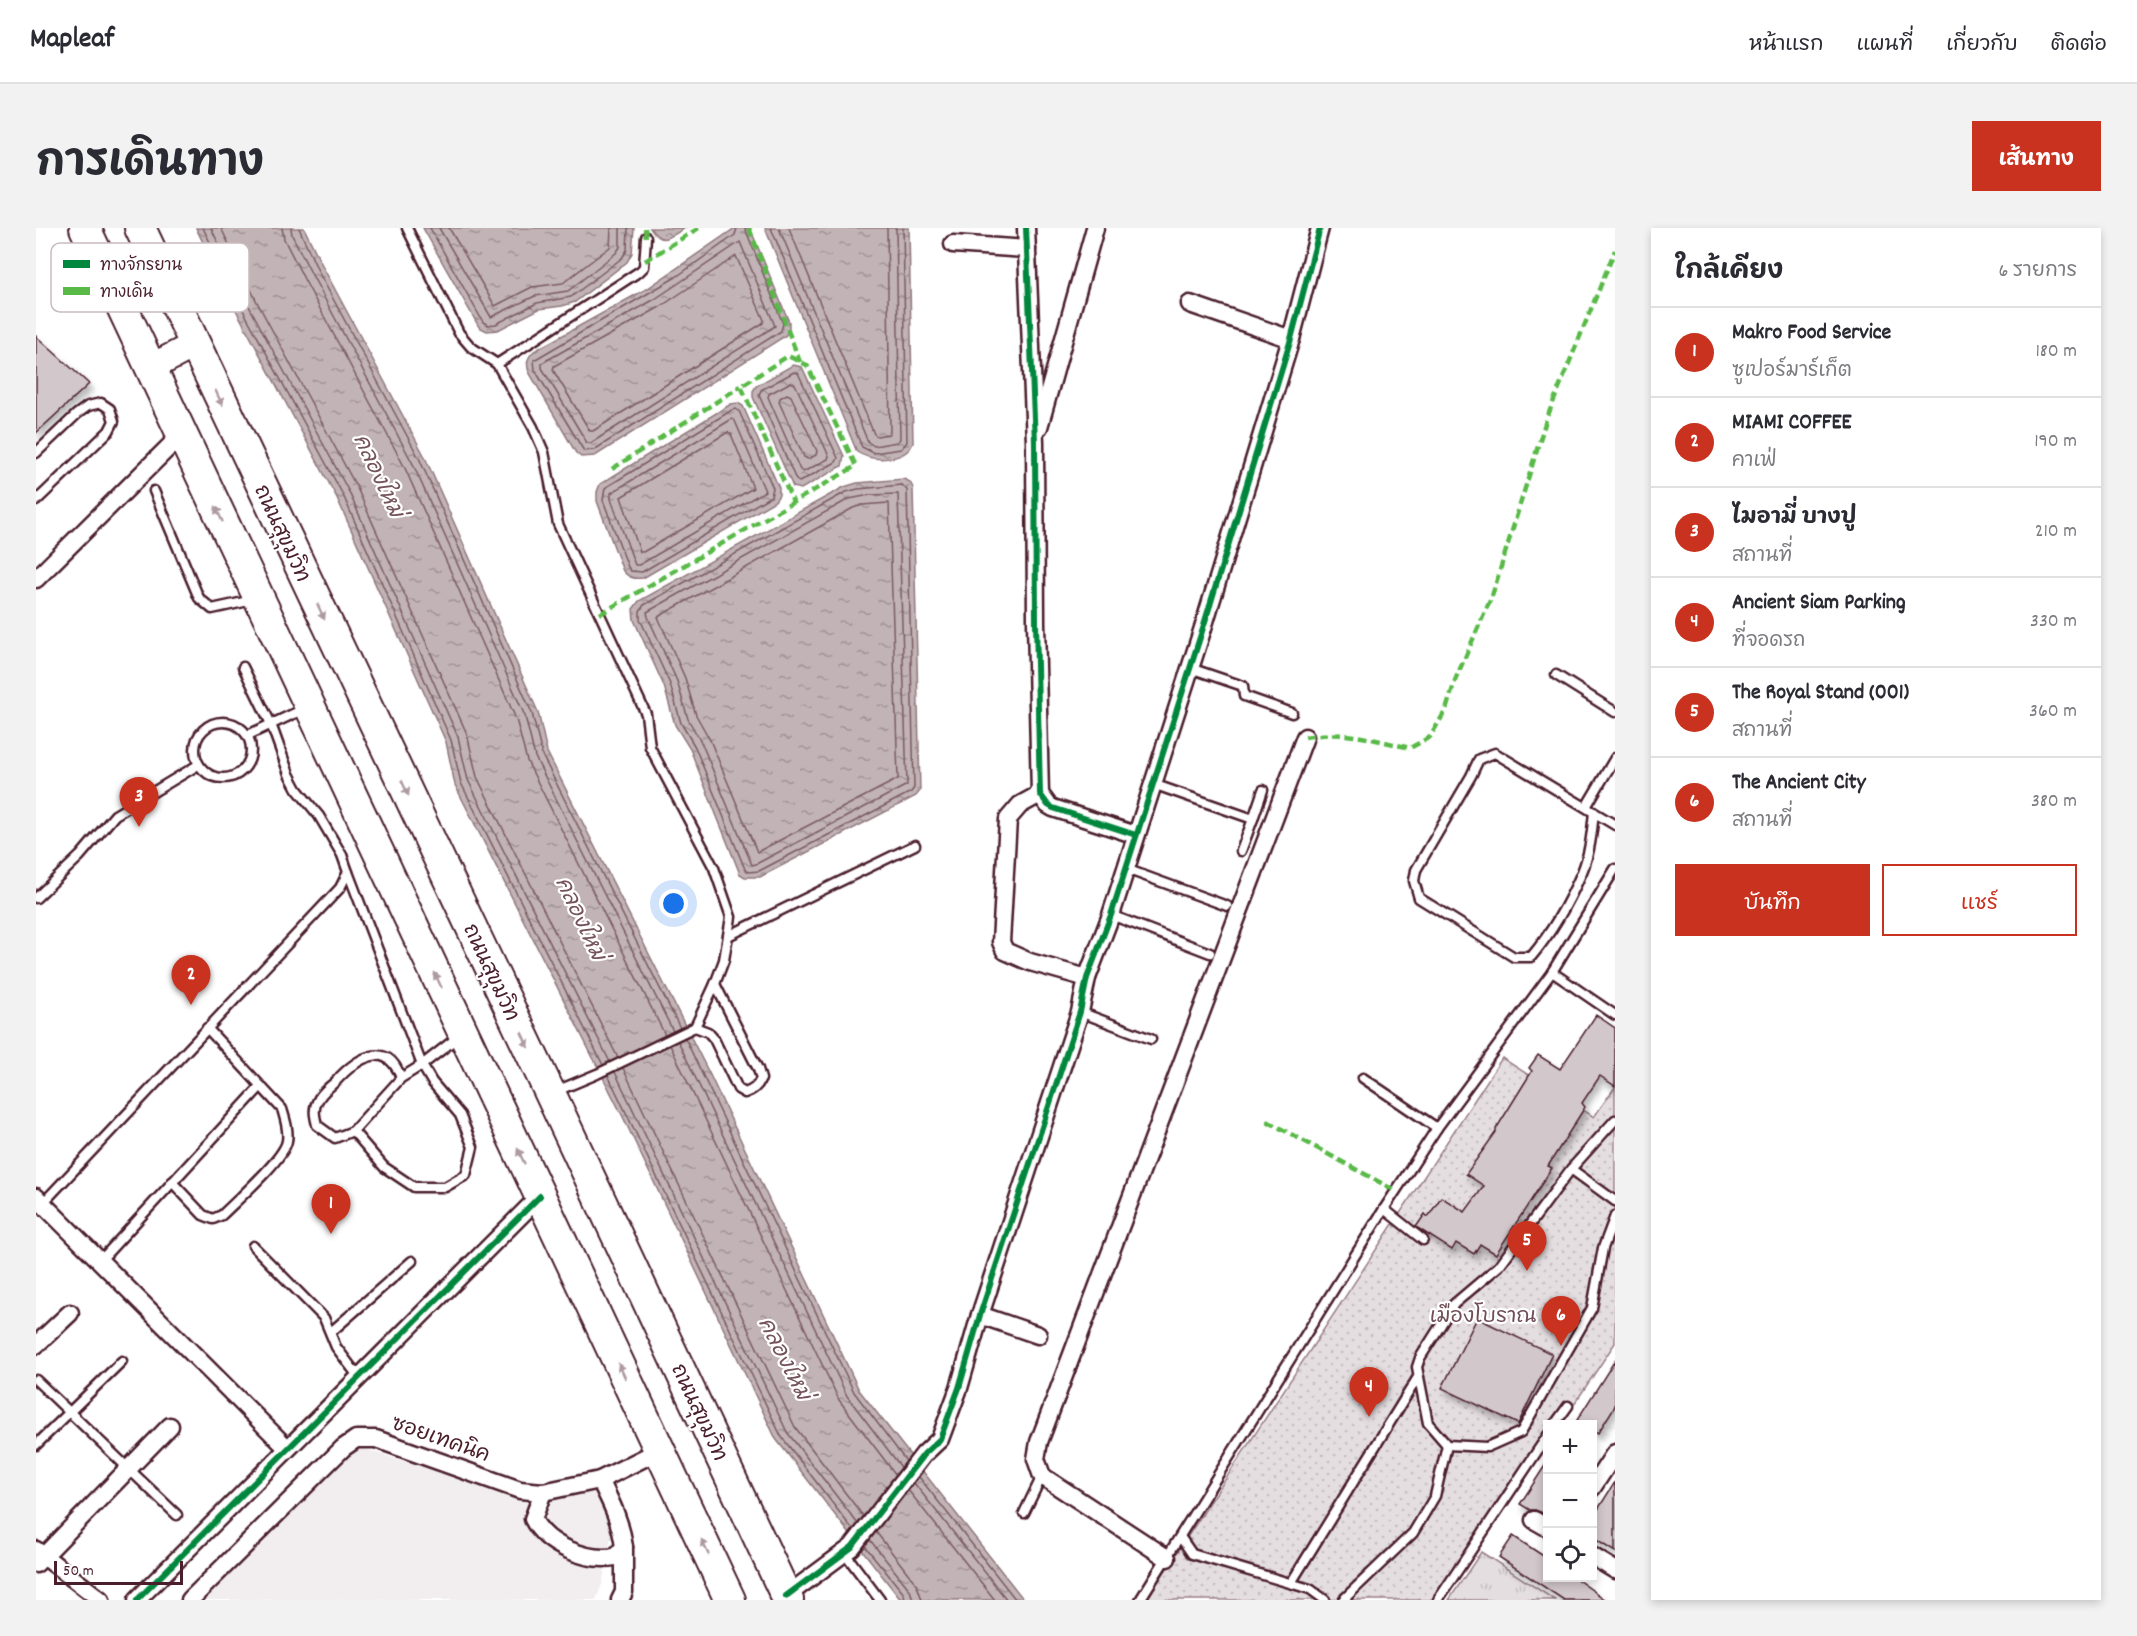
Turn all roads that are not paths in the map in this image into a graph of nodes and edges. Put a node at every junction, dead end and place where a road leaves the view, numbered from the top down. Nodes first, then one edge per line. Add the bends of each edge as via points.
1 (85, 228) edge
2 (140, 228) edge
3 (407, 228) edge
4 (1026, 228) edge
5 (1095, 228) edge
6 (1320, 228) edge
7 (646, 237) dead end
8 (92, 243) edge
9 (147, 243) edge
10 (954, 244) dead end
11 (1027, 249) junction
12 (1190, 304) dead end
13 (124, 312) edge
14 (179, 312) edge
15 (1291, 339) junction
16 (194, 345) junction
17 (496, 364) junction
18 (150, 368) junction
19 (181, 435) junction
20 (1035, 442) junction
21 (36, 453) edge
22 (154, 491) dead end
23 (36, 501) edge
24 (36, 579) edge
25 (259, 599) junction
26 (243, 667) dead end
27 (1190, 668) junction
28 (1556, 675) dead end
29 (309, 706) junction
30 (1615, 712) edge
31 (1292, 713) dead end
32 (271, 724) junction
33 (248, 735) junction
34 (1305, 737) dead end
35 (1615, 758) edge
36 (198, 765) junction
37 (1153, 784) junction
38 (1263, 790) dead end
39 (1040, 794) junction
40 (1590, 809) junction
41 (1253, 819) junction
42 (1615, 825) edge
43 (1136, 836) junction
44 (915, 845) dead end
45 (1241, 851) dead end
46 (1126, 869) junction
47 (1615, 869) edge
48 (348, 872) junction
49 (36, 898) edge
50 (1227, 906) dead end
51 (1111, 915) junction
52 (728, 936) junction
53 (1210, 954) dead end
54 (1552, 972) junction
55 (1087, 978) junction
56 (716, 984) junction
57 (1080, 1012) junction
58 (1615, 1015) edge
59 (692, 1027) junction
60 (207, 1028) junction
61 (463, 1033) junction
62 (1151, 1039) dead end
63 (422, 1065) junction
64 (401, 1078) junction
65 (1363, 1078) dead end
66 (261, 1086) junction
67 (550, 1093) junction
68 (1615, 1120) edge
69 (1437, 1128) junction
70 (353, 1131) junction
71 (1571, 1169) junction
72 (172, 1182) junction
73 (540, 1197) junction
74 (40, 1200) edge
75 (1615, 1201) edge
76 (1384, 1209) junction
77 (1615, 1216) edge
78 (1423, 1240) dead end
79 (253, 1246) dead end
80 (100, 1261) junction
81 (412, 1261) dead end
82 (69, 1313) dead end
83 (980, 1315) junction
84 (331, 1332) junction
85 (1038, 1335) dead end
86 (36, 1345) edge
87 (122, 1361) dead end
88 (358, 1376) junction
89 (1418, 1377) junction
90 (36, 1380) edge
91 (1568, 1406) dead end
92 (68, 1411) junction
93 (1558, 1420) edge
94 (170, 1426) dead end
95 (1543, 1442) edge
96 (36, 1445) edge
97 (1447, 1445) junction
98 (287, 1448) junction
99 (660, 1450) junction
100 (1615, 1453) edge
101 (128, 1469) junction
102 (1042, 1476) junction
103 (600, 1480) junction
104 (1597, 1482) edge
105 (543, 1492) junction
106 (1024, 1513) dead end
107 (177, 1515) dead end
108 (1181, 1538) junction
109 (624, 1547) junction
110 (848, 1550) junction
111 (38, 1557) edge
112 (1167, 1558) junction
113 (1597, 1559) edge
114 (1615, 1570) edge
115 (1291, 1583) junction
116 (723, 1595) edge
117 (787, 1598) edge
118 (101, 1600) edge
119 (137, 1600) edge
120 (190, 1600) edge
121 (620, 1600) edge
122 (880, 1600) edge
123 (1140, 1600) edge
124 (1325, 1600) edge
125 (1343, 1600) edge
126 (1438, 1600) edge

1 - 8 highway
2 - 9 highway, ถนนสุขุมวิท
3 - 17 lane via 459,333 471,347
4 - 11 street
5 - 20 street
6 - 15 street
7 - 17 lane via 644,267 640,272
10 - 11 street
11 - 20 street
12 - 15 street
13 - 18 highway
14 - 16 highway, ถนนสุขุมวิท
15 - 27 street
16 - 18 main road
16 -> 67 highway, ถนนสุขุมวิท
17 - 52 lane via 544,452 558,524 646,714 650,747 714,868 731,917
18 - 19 highway
19 - 24 street
25 -> 19 highway
20 - 39 street
21 - 23 lane via 88,406 101,403 110,409 114,421 109,431
22 - 25 lane via 199,598 213,609
25 - 29 highway
26 - 32 lane
27 - 31 lane via 1243,686 1244,696
27 - 37 street
28 - 30 lane
29 - 32 lane
61 -> 29 highway
32 - 33 lane
32 - 48 lane via 289,774 325,826
33 - 36 lane via 248,764 237,775 223,779 208,775
33 - 36 lane via 237,725 222,721 208,725 197,736 194,750
34 - 102 street via 1039,1442 1036,1459
35 - 40 lane
36 - 49 lane via 115,815
37 - 41 lane
37 - 43 street
38 - 41 lane
39 - 43 street via 1053,808
39 - 55 street via 1020,805 1008,819 1001,942 1005,951 1030,962
40 - 40 lane via 1495,753 1479,759 1416,870 1414,881 1419,898 1514,957 1531,957 1547,938 1583,871 1591,840
40 - 42 lane
41 - 45 lane
43 - 46 street
44 - 52 lane
46 - 50 lane
46 - 51 street
47 - 54 lane
48 - 60 lane via 339,888
48 - 63 lane
51 - 53 lane
51 - 55 street
52 - 56 lane
54 - 58 lane
54 - 69 lane
55 - 57 street
56 - 59 lane
56 - 59 lane via 758,1069 761,1079 757,1087 745,1093 738,1089 714,1039 708,1032
57 - 62 lane
57 - 83 street
59 - 67 lane
60 - 66 lane
60 - 74 lane
61 - 63 lane
73 -> 61 highway
63 - 64 lane
63 - 70 lane via 460,1115 473,1148 466,1175 445,1187 414,1187 384,1167
64 - 70 lane
64 - 70 lane via 397,1065 389,1058 365,1057 322,1092 314,1114 317,1125 335,1138
65 - 69 lane
66 - 72 lane
66 - 72 lane via 282,1109 287,1142 281,1155 222,1215 213,1219 203,1215
67 - 117 highway, ถนนสุขุมวิท
68 - 71 lane
69 - 76 lane
71 - 75 lane
71 - 89 lane via 1499,1266 1454,1304 1420,1358
72 - 80 lane
73 - 88 street
99 -> 73 highway
74 - 80 street
76 - 78 lane
76 - 108 lane
77 - 97 lane via 1603,1248 1592,1308 1521,1432 1487,1447
79 - 84 lane via 324,1318
80 - 98 street
81 - 84 lane
82 - 86 street
83 - 85 street
83 - 110 street via 940,1439
84 - 88 lane via 336,1347
87 - 92 lane
88 - 98 street
89 - 97 lane via 1428,1423
89 - 115 lane
90 - 92 lane
91 - 93 lane
92 - 96 lane
92 - 101 lane
94 - 101 street
95 - 126 lane
97 - 125 lane via 1435,1496 1413,1533
98 - 119 street
99 - 103 street, ซอยเทคนิค
116 -> 99 highway
100 - 104 street
101 - 107 lane
101 - 111 street
102 - 106 lane
102 - 112 street
103 - 105 street, ซอยเทคนิค
103 - 109 street via 617,1514
105 - 109 street via 533,1519 538,1530 553,1541 601,1559 615,1557
105 - 120 street, ซอยเทคนิค via 520,1490 376,1439 356,1439
108 - 112 lane
108 - 115 lane via 1192,1554
109 - 121 street via 624,1592
110 - 117 street
110 - 122 lane
111 - 118 street
112 - 123 lane
113 - 114 street
115 - 124 lane via 1310,1589

